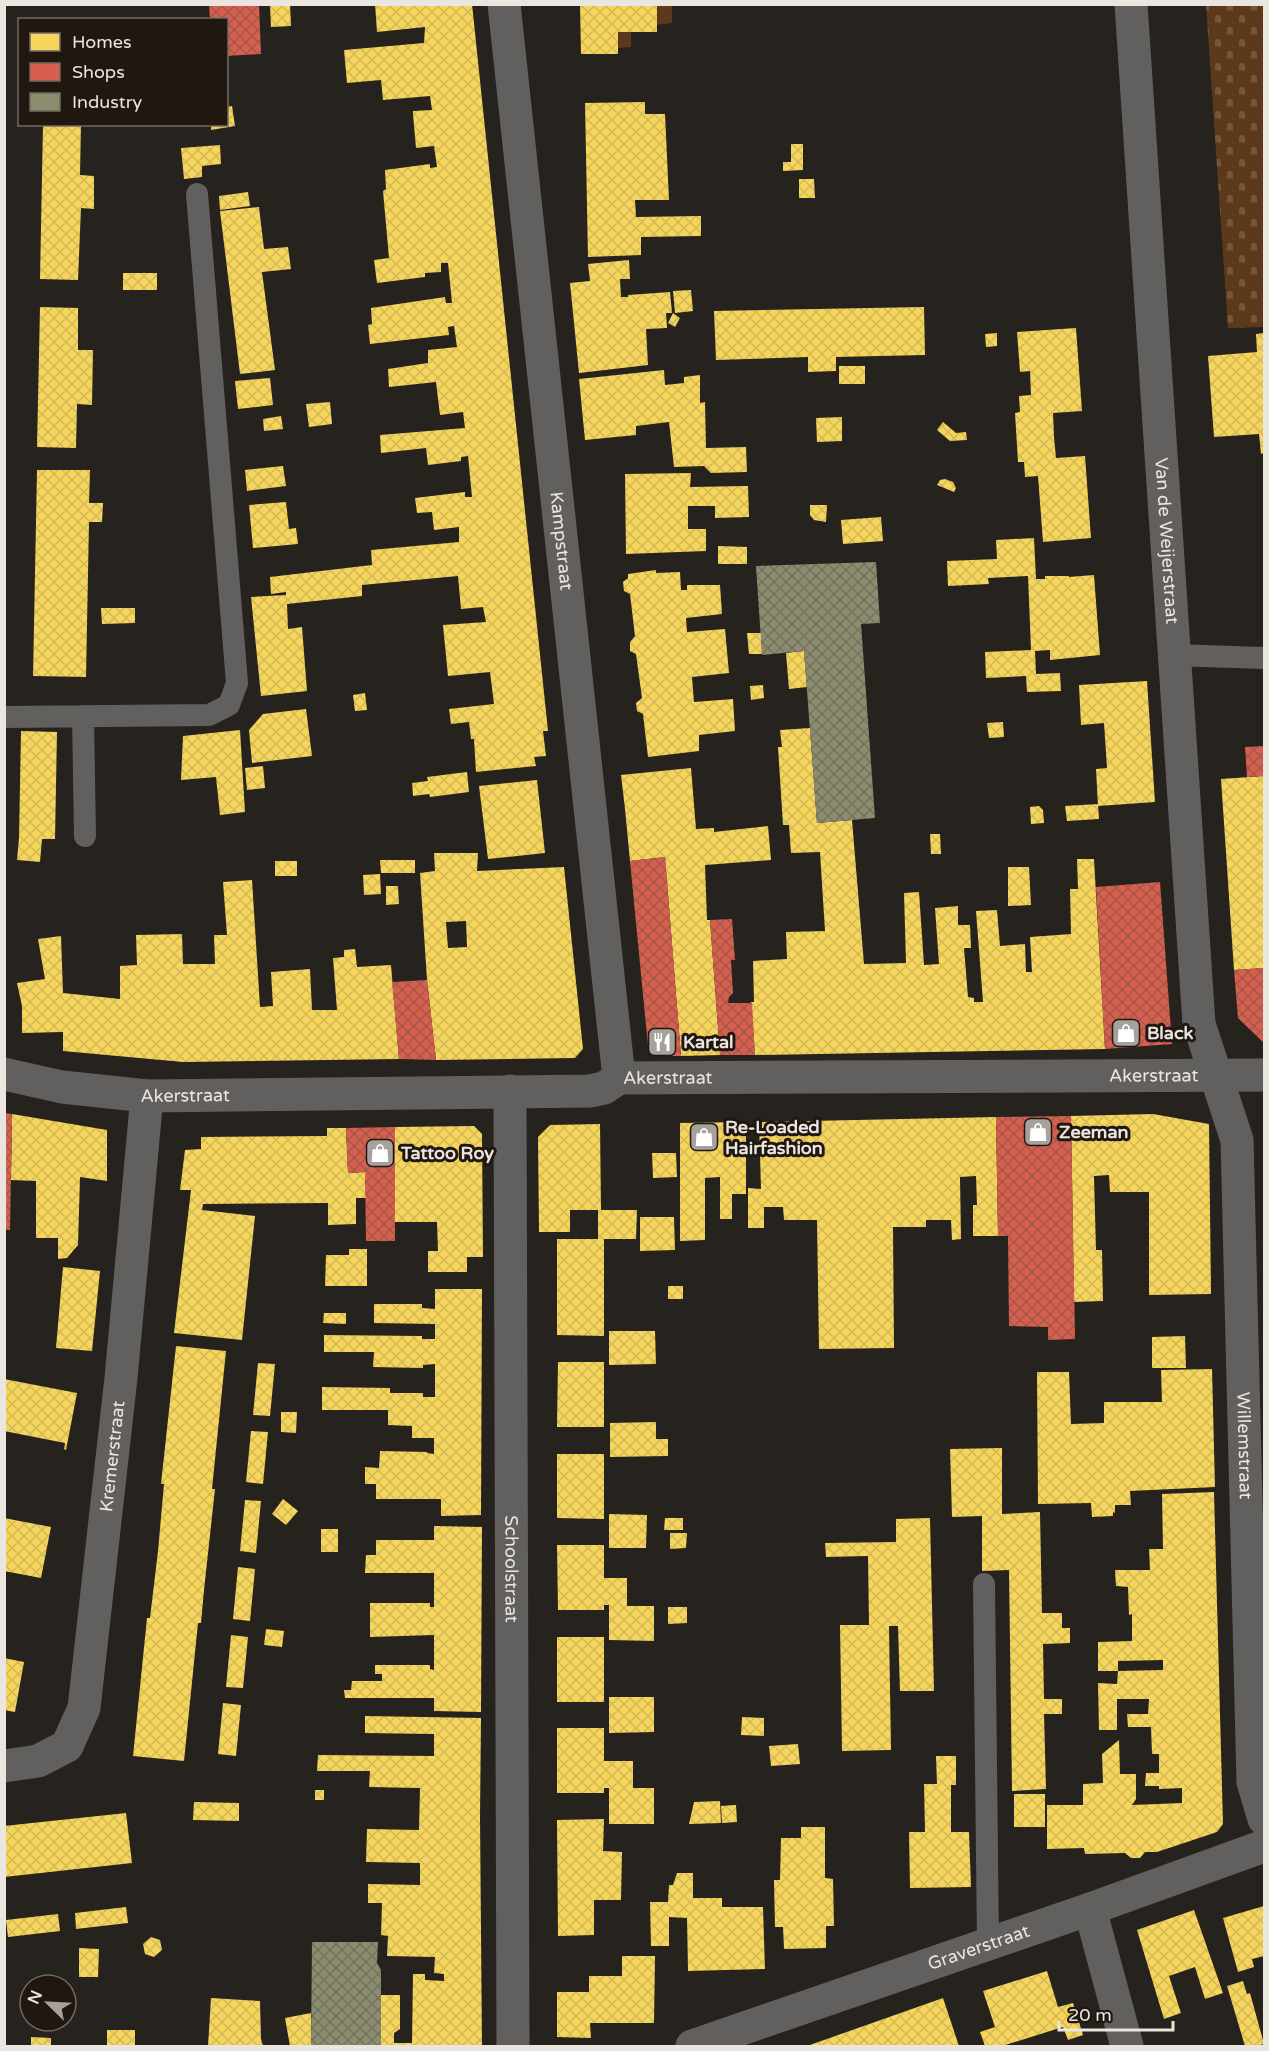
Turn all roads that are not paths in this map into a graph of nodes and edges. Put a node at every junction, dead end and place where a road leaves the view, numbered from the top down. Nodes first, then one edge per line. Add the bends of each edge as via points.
1 (504, 4) edge
2 (1131, 4) edge
3 (197, 194) dead end
4 (1173, 655) junction
5 (1264, 658) edge
6 (83, 716) junction
7 (4, 717) edge
8 (85, 836) dead end
9 (4, 1074) edge
10 (1264, 1075) edge
11 (1217, 1076) junction
12 (619, 1078) junction
13 (510, 1091) junction
14 (147, 1096) junction
15 (984, 1584) dead end
16 (4, 1766) edge
17 (1264, 1819) edge
18 (1264, 1846) edge
19 (1090, 1910) junction
20 (988, 1945) junction
21 (513, 2046) edge
22 (692, 2046) edge
23 (1127, 2046) edge

1 - 12 street, Kampstraat
2 - 4 street, Van de Weijerstraat
3 - 6 lane via 237,683 229,705 209,715
4 - 5 lane
4 - 11 street, Van de Weijerstraat via 1199,1024
6 - 7 lane
6 - 8 lane
9 - 14 street, Akerstraat via 62,1087
10 - 11 street, Akerstraat
11 - 12 street, Akerstraat
11 - 17 street, Willemstraat via 1236,1140 1252,1782
12 - 13 street, Akerstraat via 590,1091
13 - 14 street, Akerstraat
13 - 21 street, Schoolstraat
14 - 16 street, Kremerstraat via 121,1378 84,1708 67,1746 38,1761
15 - 20 lane
18 - 19 street, Graverstraat
19 - 20 street, Graverstraat
19 - 23 street
20 - 22 street, Graverstraat

